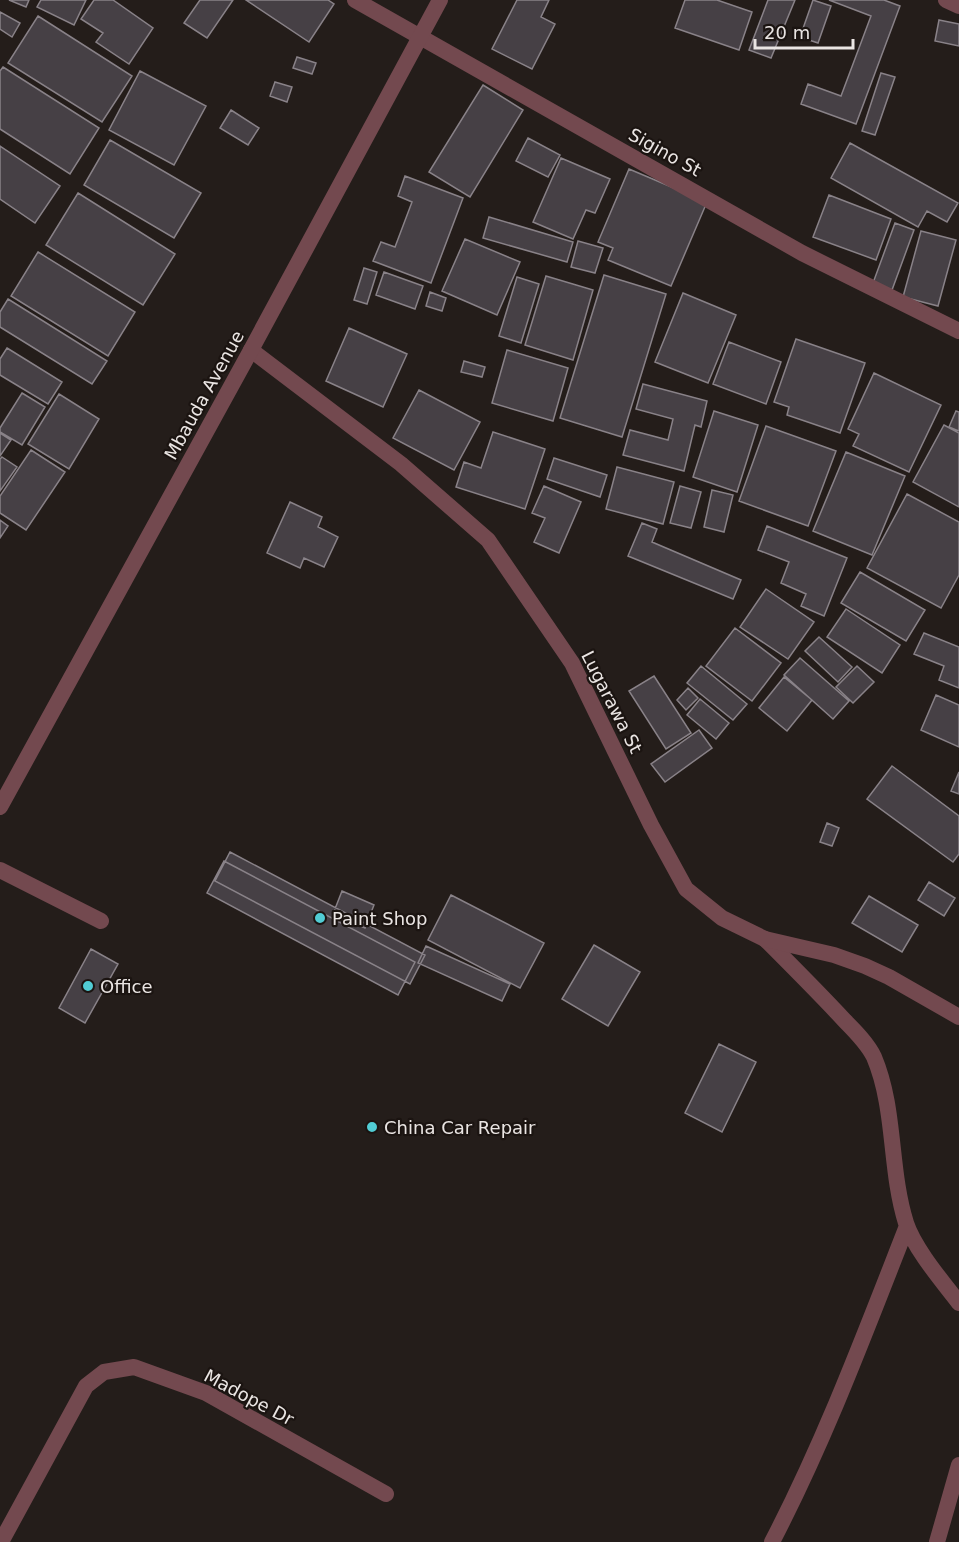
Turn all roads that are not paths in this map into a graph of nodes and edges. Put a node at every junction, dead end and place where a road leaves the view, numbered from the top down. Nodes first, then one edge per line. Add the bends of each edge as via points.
1 (355, 0) edge
2 (440, 0) edge
3 (946, 0) edge
4 (959, 6) edge
5 (418, 37) junction
6 (959, 331) edge
7 (251, 350) junction
8 (0, 807) edge
9 (0, 870) edge
10 (101, 921) dead end
11 (765, 939) junction
12 (959, 1017) edge
13 (907, 1226) junction
14 (959, 1303) edge
15 (959, 1465) edge
16 (386, 1494) dead end
17 (1, 1542) edge
18 (772, 1542) edge
19 (937, 1542) edge

1 - 5 street, Sigino St
2 - 5 street, Mbauda Avenue
3 - 4 street
5 - 6 street, Sigino St via 801,253
5 - 7 street, Mbauda Avenue
7 - 8 street, Mbauda Avenue
7 - 11 street, Lugarawa St via 401,464 488,540 573,663 686,890 722,918
9 - 10 street
11 - 12 street, Lugarawa St via 865,966
11 - 13 street via 821,994 873,1054 881,1078 898,1194
13 - 14 street
13 - 18 street via 803,1482
15 - 19 street
16 - 17 street, Madope Dr via 206,1393 134,1367 104,1372 86,1386

